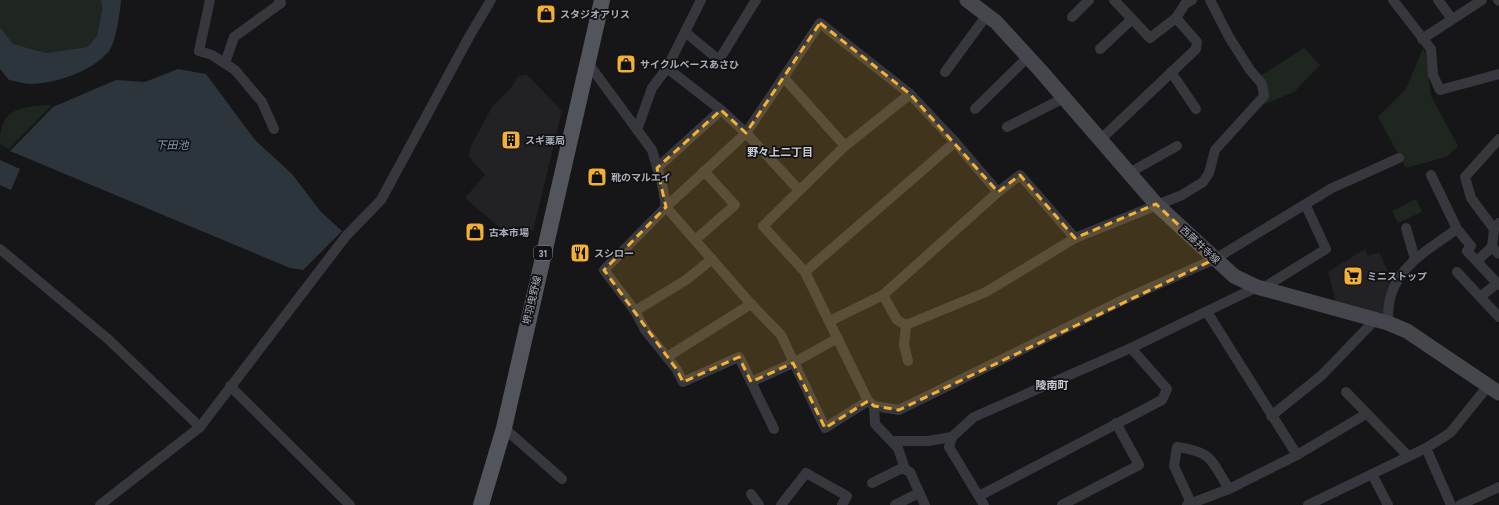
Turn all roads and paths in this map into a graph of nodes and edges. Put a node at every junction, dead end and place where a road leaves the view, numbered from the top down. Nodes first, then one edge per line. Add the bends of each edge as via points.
1 (210, 0) edge
2 (279, 0) edge
3 (491, 0) edge
4 (602, 0) edge
5 (701, 0) edge
6 (756, 0) edge
7 (1089, 0) edge
8 (1114, 0) edge
9 (1210, 0) edge
10 (1393, 0) edge
11 (1438, 0) edge
12 (1482, 0) edge
13 (1186, 1) edge
14 (979, 6) edge
15 (1072, 17) dead end
16 (1176, 18) junction
17 (1132, 19) junction
18 (1452, 19) junction
19 (685, 32) junction
20 (1422, 39) junction
21 (1100, 49) dead end
22 (1028, 57) junction
23 (225, 63) junction
24 (588, 63) junction
25 (667, 68) junction
26 (945, 72) dead end
27 (1171, 72) junction
28 (1499, 74) edge
29 (784, 78) junction
30 (910, 94) junction
31 (1064, 98) junction
32 (975, 109) dead end
33 (1196, 109) dead end
34 (721, 110) junction
35 (1007, 127) dead end
36 (274, 129) dead end
37 (637, 130) junction
38 (746, 133) junction
39 (1499, 139) edge
40 (1100, 140) junction
41 (955, 142) junction
42 (845, 146) junction
43 (1177, 146) dead end
44 (1399, 158) dead end
45 (657, 168) junction
46 (704, 171) junction
47 (1129, 173) junction
48 (1431, 175) dead end
49 (799, 190) junction
50 (998, 192) junction
51 (1156, 204) junction
52 (1306, 206) junction
53 (666, 207) junction
54 (1497, 226) edge
55 (1406, 228) dead end
56 (1457, 229) junction
57 (1075, 238) junction
58 (695, 240) junction
59 (0, 249) edge
60 (1495, 251) edge
61 (712, 259) junction
62 (1215, 259) junction
63 (1415, 259) junction
64 (1477, 261) junction
65 (805, 272) junction
66 (1457, 272) dead end
67 (1498, 283) edge
68 (1260, 287) junction
69 (883, 295) junction
70 (1480, 297) junction
71 (751, 304) junction
72 (635, 311) junction
73 (1207, 312) junction
74 (1499, 317) edge
75 (830, 321) junction
76 (1381, 321) junction
77 (906, 325) junction
78 (838, 338) junction
79 (1131, 348) junction
80 (667, 357) junction
81 (908, 362) dead end
82 (793, 363) junction
83 (751, 382) junction
84 (230, 386) junction
85 (1493, 389) edge
86 (1346, 392) dead end
87 (871, 403) junction
88 (1366, 414) junction
89 (1271, 416) junction
90 (1116, 423) junction
91 (200, 427) junction
92 (504, 428) junction
93 (774, 429) dead end
94 (952, 436) junction
95 (893, 441) junction
96 (1426, 448) junction
97 (1297, 455) junction
98 (1408, 456) junction
99 (905, 469) junction
100 (1372, 474) junction
101 (562, 479) dead end
102 (872, 483) dead end
103 (1499, 487) edge
104 (1229, 489) junction
105 (751, 494) dead end
106 (919, 494) junction
107 (979, 496) junction
108 (1323, 502) edge
109 (1190, 504) edge
110 (100, 505) edge
111 (350, 505) edge
112 (481, 505) edge
113 (759, 505) edge
114 (781, 505) edge
115 (842, 505) edge
116 (895, 505) edge
117 (926, 505) edge
118 (984, 505) edge
119 (1062, 505) edge
120 (1308, 505) edge
121 (1388, 505) edge
122 (1451, 505) edge
123 (1460, 505) edge

1 - 23 street via 199,50
2 - 23 street via 281,3 234,37
3 - 84 street via 381,200 346,236
4 - 24 main road, 堺羽曳野線 / 31
5 - 19 street
6 - 19 street via 719,60
7 - 15 street
8 - 17 street
9 - 51 street via 1228,37 1262,84 1264,96 1215,150 1209,173 1203,182 1182,195
10 - 20 street
11 - 18 street
12 - 18 street
13 - 16 street
14 - 22 main road, 西藤井寺線
14 - 26 street
16 - 17 street via 1150,38
16 - 27 street via 1197,42 1196,49
17 - 21 street
18 - 20 street
19 - 25 street
20 - 28 street via 1431,49 1433,75 1440,90
22 - 31 main road, 西藤井寺線
22 - 32 street
23 - 36 street via 235,70 262,102
24 - 37 street
24 - 92 main road, 堺羽曳野線 / 31
25 - 34 street
25 - 37 street via 652,88
27 - 33 street
27 - 40 street
29 - 30 street via 820,23
29 - 38 street
29 - 42 street
30 - 41 street
30 - 42 street
31 - 35 street
31 - 40 main road, 西藤井寺線
34 - 38 street
34 - 45 street
37 - 45 street via 652,150
38 - 46 street
38 - 49 street
39 - 54 street via 1465,177 1471,198
40 - 47 main road, 西藤井寺線
41 - 50 street
41 - 65 street
42 - 49 street
43 - 47 street
44 - 52 street via 1332,188
45 - 53 street
46 - 53 street
46 - 58 street via 735,205
47 - 51 main road, 西藤井寺線
48 - 56 street
49 - 65 street via 763,226
50 - 57 street via 1020,175
50 - 69 street
51 - 57 street
51 - 62 main road, 西藤井寺線
52 - 62 street
52 - 68 street via 1326,249
53 - 58 street
53 - 72 street via 604,270
54 - 60 street
55 - 63 street
56 - 63 street
56 - 64 street via 1471,246 1467,251
57 - 77 street via 986,292
58 - 61 street
59 - 91 street via 108,339
60 - 64 street
61 - 71 street
61 - 72 street via 686,280
62 - 68 main road, 西藤井寺線 via 1234,276
62 - 87 street via 1106,308 899,410
63 - 76 street via 1400,276
64 - 67 street
65 - 75 street
66 - 70 street
67 - 70 street
68 - 73 street
68 - 76 main road, 西藤井寺線
69 - 75 street
69 - 77 street via 897,320
70 - 74 street
71 - 80 street
71 - 82 street via 781,335
72 - 80 street via 645,330
73 - 79 street
73 - 89 street
75 - 78 street
76 - 85 main road, 西藤井寺線 via 1407,331
76 - 89 street via 1322,375
77 - 81 street via 904,345
78 - 82 street
78 - 87 street
79 - 90 street via 1167,389 1162,400
79 - 94 street via 974,417
80 - 83 street via 683,382 739,357
82 - 83 street
82 - 87 street via 825,428
83 - 93 street
84 - 91 street
84 - 111 street
85 - 96 street via 1450,434
86 - 88 street
87 - 95 street via 875,424
88 - 97 street
88 - 98 street
89 - 97 street
90 - 107 street
90 - 119 street via 1139,465
91 - 110 street
92 - 101 street
92 - 112 main road, 堺羽曳野線 / 31
94 - 95 street via 928,441
94 - 107 street via 949,447
95 - 99 street
96 - 98 street
96 - 122 street
97 - 104 street
98 - 100 street
99 - 102 street via 902,468
99 - 106 street via 910,472
100 - 108 street
100 - 121 street
103 - 123 street
104 - 109 street
104 - 109 street via 1210,457 1196,450 1177,447 1174,466
105 - 113 street
106 - 116 street
106 - 117 street
107 - 118 street
108 - 120 street
114 - 115 street via 806,473 847,496

